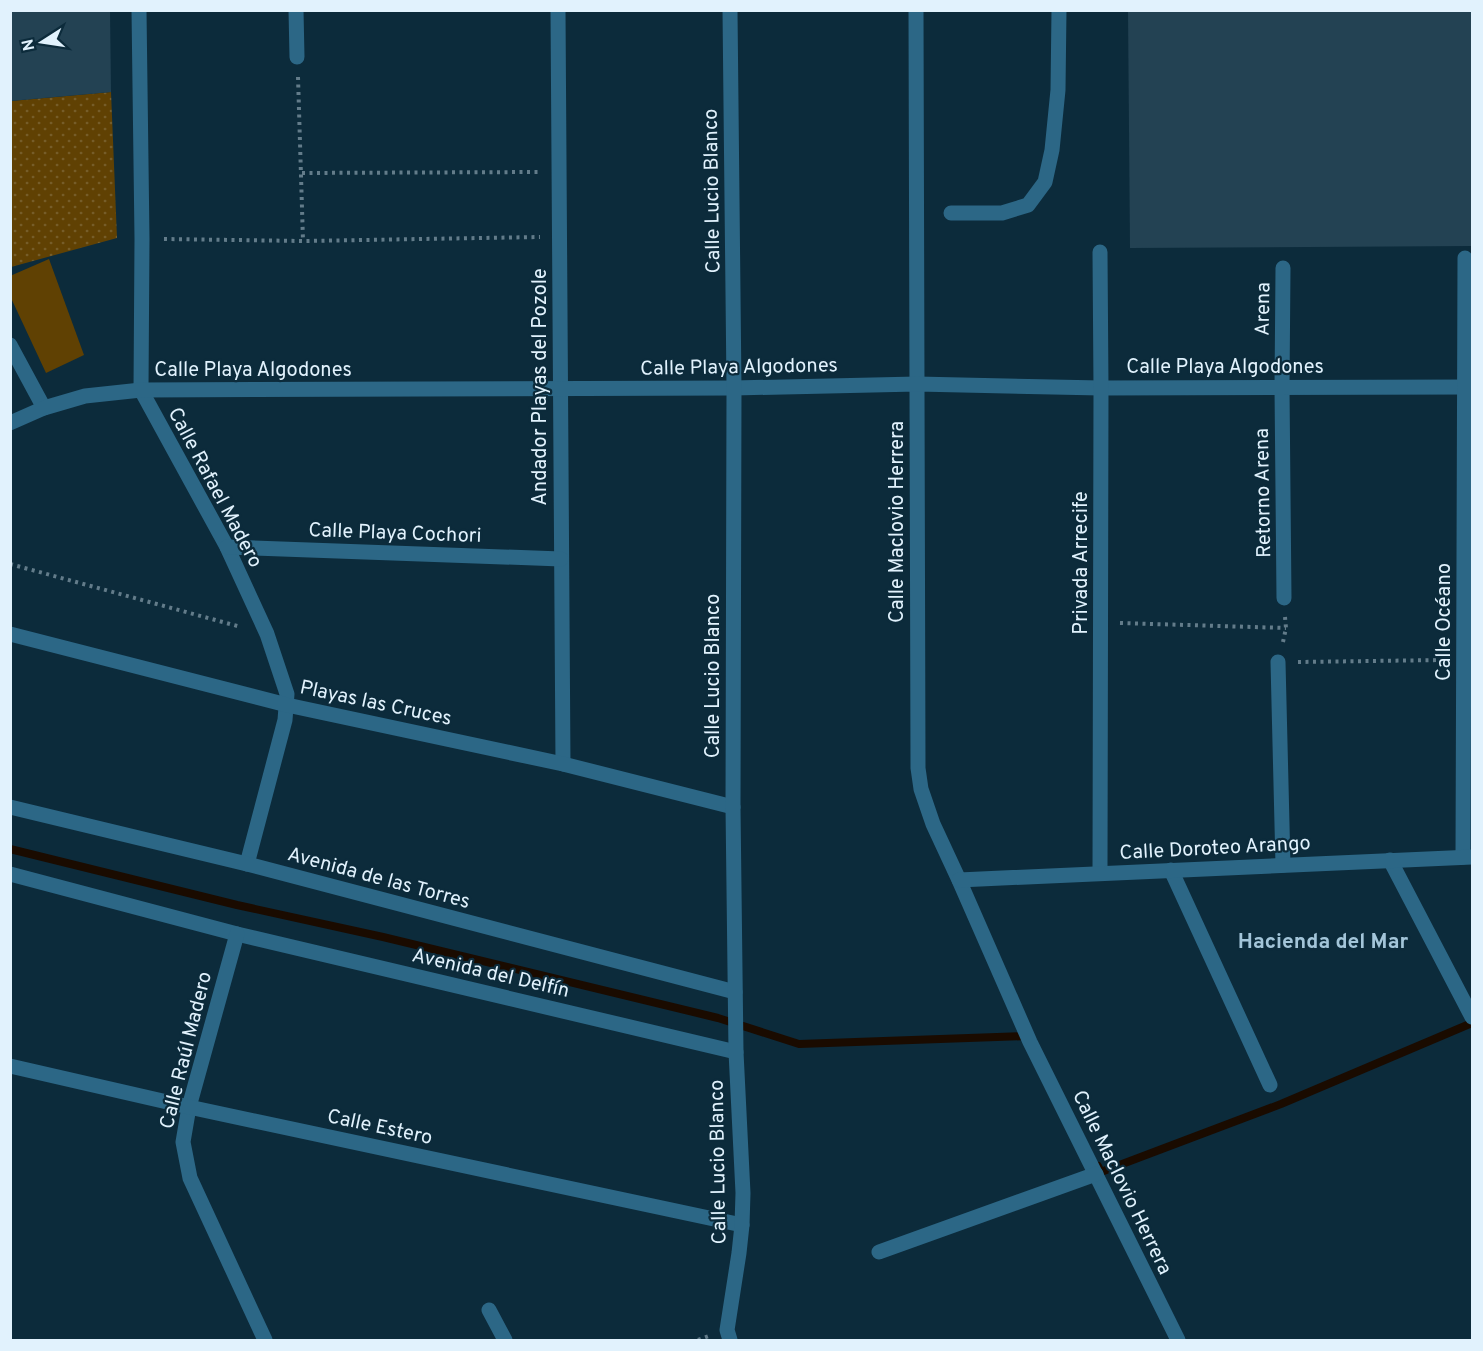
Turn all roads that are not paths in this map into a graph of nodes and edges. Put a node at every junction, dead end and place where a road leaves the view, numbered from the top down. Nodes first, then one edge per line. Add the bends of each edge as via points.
1 (139, 10) edge
2 (296, 10) edge
3 (558, 10) edge
4 (730, 10) edge
5 (916, 10) edge
6 (1059, 10) edge
7 (297, 57) road end
8 (951, 213) dead end
9 (1101, 252) dead end
10 (1465, 258) dead end
11 (1283, 268) dead end
12 (10, 345) edge
13 (917, 384) junction
14 (1282, 387) junction
15 (1469, 387) edge
16 (734, 388) junction
17 (1101, 388) junction
18 (560, 389) junction
19 (141, 390) junction
20 (44, 408) junction
21 (10, 423) edge
22 (227, 547) junction
23 (561, 559) junction
24 (1284, 598) road end
25 (10, 634) edge
26 (1278, 662) road end
27 (287, 705) junction
28 (563, 764) junction
29 (10, 807) edge
30 (733, 807) junction
31 (1468, 857) edge
32 (1390, 860) junction
33 (247, 864) junction
34 (1283, 865) junction
35 (1172, 870) junction
36 (1100, 873) junction
37 (10, 874) edge
38 (959, 880) junction
39 (237, 934) junction
40 (735, 992) junction
41 (1473, 1017) edge
42 (736, 1052) junction
43 (10, 1066) edge
44 (1270, 1085) dead end
45 (189, 1107) junction
46 (1096, 1174) junction
47 (742, 1225) junction
48 (879, 1252) dead end
49 (489, 1310) dead end
50 (265, 1341) edge
51 (505, 1341) edge
52 (730, 1341) edge
53 (1178, 1341) edge

1 - 19 street, Calle Rafael Madero
2 - 7 street
3 - 18 street, Andador Playas del Pozole
4 - 16 street, Calle Lucio Blanco
5 - 13 street, Calle Maclovio Herrera
6 - 8 street via 1057,100 1045,182 1028,205 1002,213
9 - 17 street, Privada Arrecife
10 - 15 street, Calle Océano
11 - 14 street, Arena
12 - 20 street
13 - 16 street, Calle Playa Algodones
13 - 17 street, Calle Playa Algodones
13 - 38 street, Calle Maclovio Herrera via 918,768 927,808
14 - 15 street, Calle Playa Algodones
14 - 17 street, Calle Playa Algodones
14 - 24 street, Retorno Arena
15 - 31 street, Calle Océano via 1464,660
16 - 18 street, Calle Playa Algodones
16 - 30 street, Calle Lucio Blanco
17 - 36 street, Privada Arrecife
18 - 19 street, Calle Playa Algodones
18 - 23 street, Andador Playas del Pozole
19 - 20 street, Calle Playa Algodones via 85,396
19 - 22 street, Calle Rafael Madero
20 - 21 street, Calle Playa Algodones
22 - 23 street, Calle Playa Cochori
22 - 27 street, Calle Rafael Madero via 267,633
23 - 28 street, Andador Playas del Pozole
25 - 27 street, Playas las Cruces
26 - 34 street
27 - 28 street, Playas las Cruces
27 - 33 street, Calle Rafael Madero
28 - 30 street, Playas las Cruces
29 - 33 street, Avenida de las Torres
30 - 40 street, Calle Lucio Blanco
31 - 32 street, Calle Doroteo Arango
32 - 34 street, Calle Doroteo Arango
32 - 41 street
33 - 40 street, Avenida de las Torres
34 - 35 street, Calle Doroteo Arango
35 - 36 street, Calle Doroteo Arango
35 - 44 street
36 - 38 street, Calle Doroteo Arango
37 - 39 street
38 - 46 street, Calle Maclovio Herrera via 1030,1042
39 - 42 street, Avenida del Delfín
39 - 45 street, Calle Raúl Madero
40 - 42 street, Calle Lucio Blanco
42 - 47 street, Calle Lucio Blanco
43 - 45 street, Calle Estero
45 - 47 street, Calle Estero
45 - 50 street, Calle Raúl Madero via 183,1142 190,1178
46 - 48 street
46 - 53 street, Calle Maclovio Herrera
47 - 52 street, Calle Lucio Blanco via 727,1330
49 - 51 street

